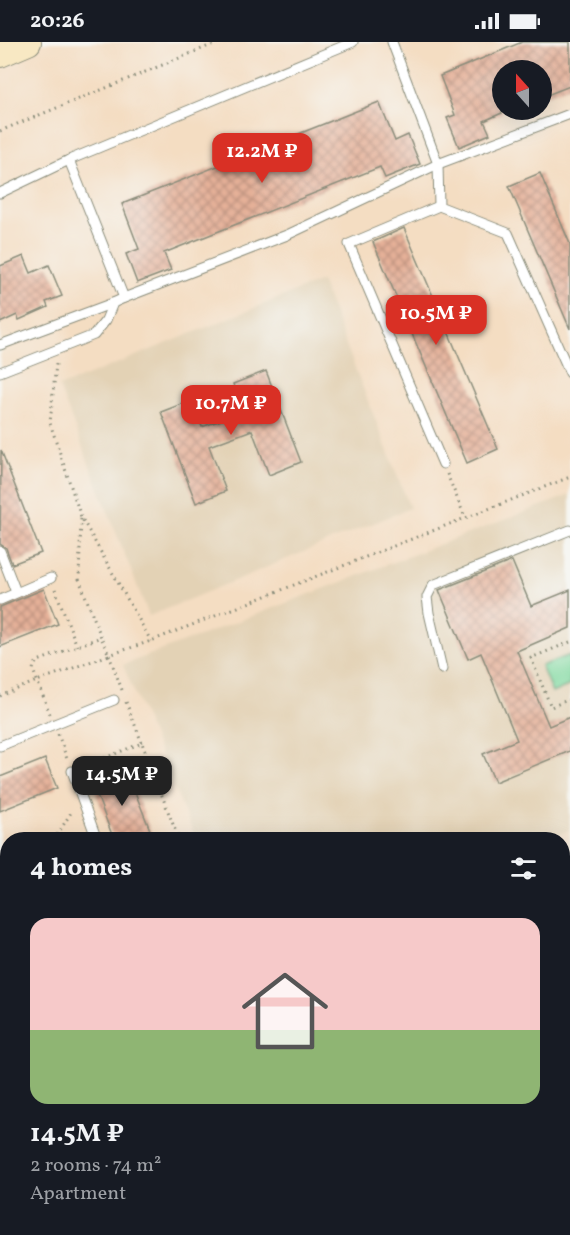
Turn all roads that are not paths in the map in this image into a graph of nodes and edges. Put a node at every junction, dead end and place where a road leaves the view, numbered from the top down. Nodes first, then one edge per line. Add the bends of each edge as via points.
1 (28, 42) edge
2 (353, 42) edge
3 (392, 42) edge
4 (0, 54) edge
5 (570, 114) edge
6 (69, 160) junction
7 (438, 164) junction
8 (0, 193) edge
9 (439, 206) junction
10 (124, 298) junction
11 (112, 303) junction
12 (0, 345) edge
13 (0, 372) edge
14 (570, 373) edge
15 (443, 464) road end
16 (570, 530) edge
17 (0, 552) edge
18 (51, 578) road end
19 (16, 592) junction
20 (0, 600) edge
21 (442, 669) dead end
22 (114, 700) dead end
23 (0, 746) edge
24 (72, 771) road end
25 (94, 832) edge

1 - 4 main road
2 - 6 lane
3 - 7 lane
5 - 7 lane
6 - 8 lane
6 - 10 lane
7 - 9 lane
7 - 10 lane via 287,235
9 - 14 lane via 508,233
9 - 15 lane via 349,244
10 - 11 lane
11 - 12 lane
11 - 13 lane via 106,320 94,335
16 - 21 lane via 433,585 427,597
17 - 19 lane
18 - 19 lane
19 - 20 lane
22 - 23 lane
24 - 25 lane

